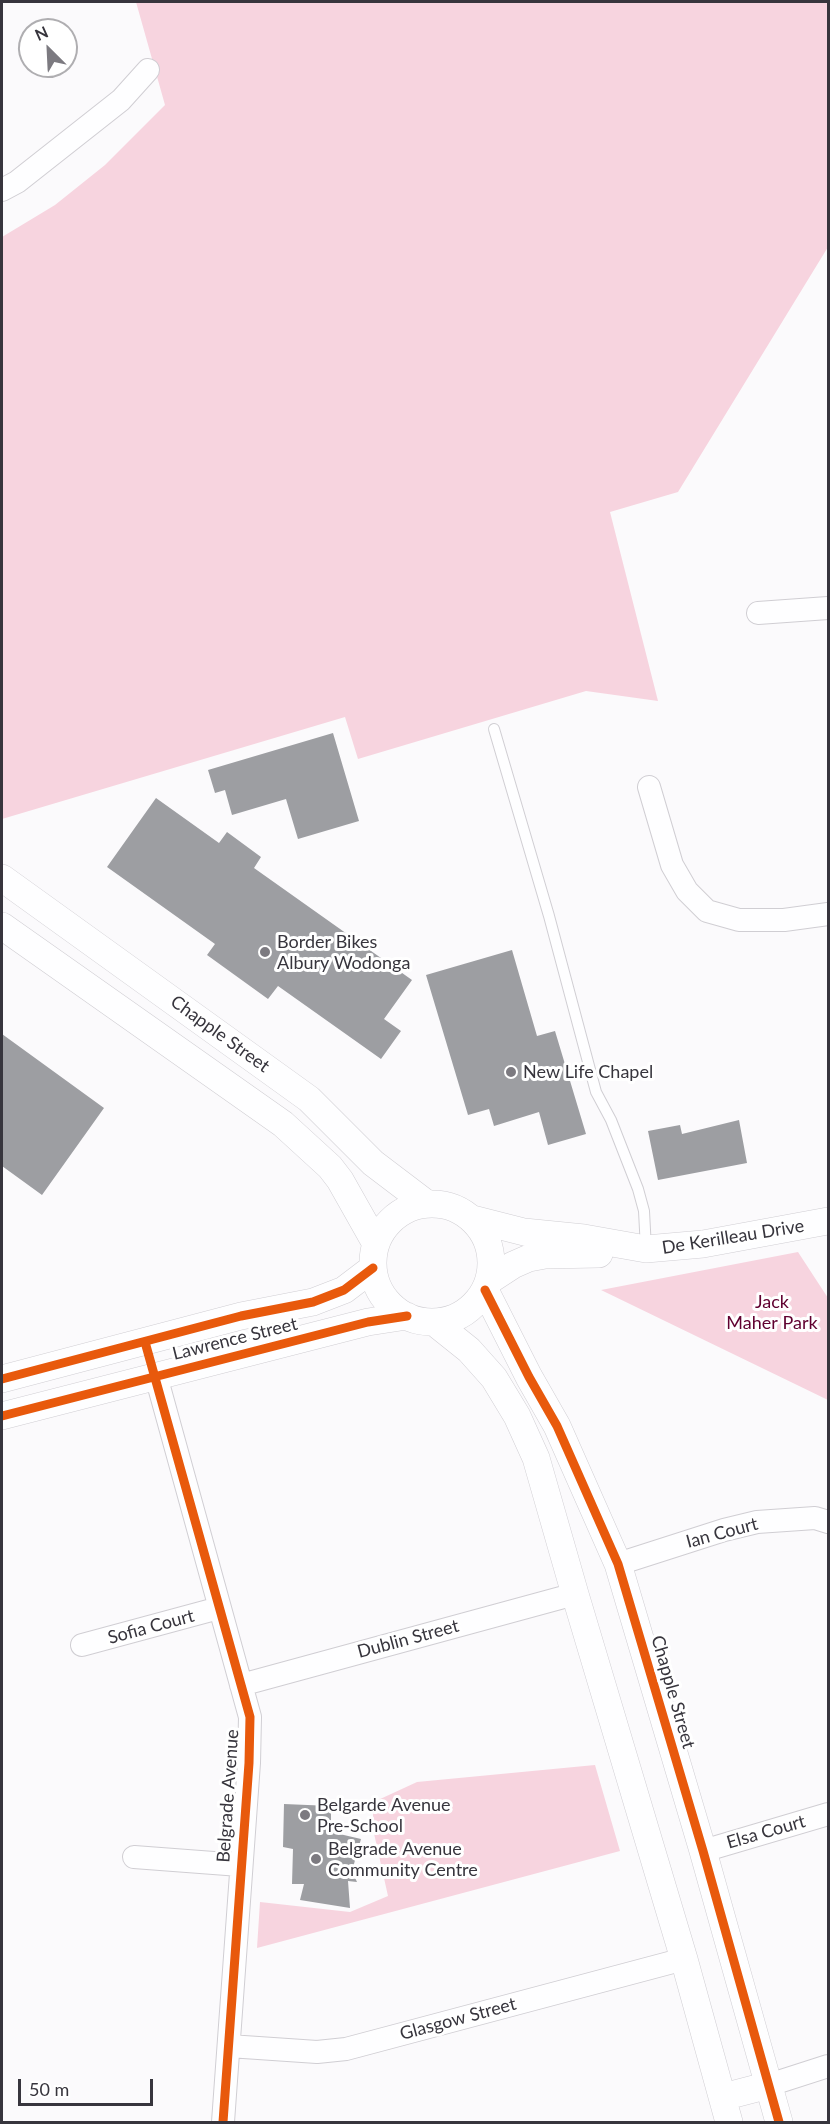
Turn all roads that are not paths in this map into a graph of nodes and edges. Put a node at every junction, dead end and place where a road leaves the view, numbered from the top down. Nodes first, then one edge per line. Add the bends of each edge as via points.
1 (148, 69) dead end
2 (2, 190) edge
3 (828, 608) edge
4 (758, 613) dead end
5 (494, 729) dead end
6 (649, 787) dead end
7 (2, 878) edge
8 (828, 914) edge
9 (2, 926) edge
10 (427, 1204) junction
11 (473, 1219) junction
12 (828, 1221) edge
13 (641, 1249) junction
14 (374, 1255) junction
15 (487, 1285) junction
16 (407, 1316) junction
17 (434, 1322) junction
18 (145, 1342) junction
19 (156, 1376) junction
20 (2, 1379) edge
21 (2, 1416) edge
22 (828, 1522) edge
23 (618, 1564) junction
24 (575, 1594) junction
25 (219, 1608) junction
26 (82, 1645) dead end
27 (241, 1685) junction
28 (828, 1814) edge
29 (703, 1851) junction
30 (134, 1857) dead end
31 (240, 1865) junction
32 (684, 1959) junction
33 (230, 2046) junction
34 (828, 2066) edge
35 (769, 2085) junction
36 (726, 2110) edge
37 (224, 2122) edge
38 (779, 2122) edge

1 - 2 street via 121,100
3 - 4 street
5 - 13 lane via 597,1092 638,1189 644,1211
6 - 8 street via 672,865 687,891 707,911 739,920 784,920
7 - 10 street, Chapple Street via 309,1099 374,1163
9 - 14 street, Chapple Street via 284,1124 340,1180
10 - 11 street via 444,1204
10 - 14 street via 409,1208 393,1218
11 - 13 street, De Kerilleau Drive via 524,1232
11 - 15 street via 491,1252
12 - 13 street, De Kerilleau Drive via 703,1244
13 - 15 street, De Kerilleau Drive via 529,1258
14 - 16 street via 377,1283 384,1297
14 - 18 street, Lawrence Street via 344,1290 313,1302 241,1316
15 - 17 street via 464,1313
15 - 23 street, Chapple Street via 529,1377 557,1426
16 - 17 street
16 - 19 street, Lawrence Street via 368,1322
17 - 24 street via 484,1365 517,1416 537,1458
18 - 19 street
18 - 20 street, Lawrence Street
19 - 21 street, Lawrence Street
19 - 25 street, Belgrade Avenue
22 - 23 street, Ian Court via 815,1518 757,1522
23 - 29 street, Chapple Street
24 - 27 street, Dublin Street
24 - 32 street
25 - 26 street, Sofia Court
25 - 27 street, Belgrade Avenue
27 - 31 street, Belgrade Avenue via 250,1717
28 - 29 street, Elsa Court
29 - 35 street, Chapple Street
30 - 31 street
31 - 33 street, Belgrade Avenue
32 - 33 street, Glasgow Street via 346,2049 317,2052
32 - 36 street
33 - 37 street, Belgrade Avenue
34 - 35 street
35 - 36 street
35 - 38 street, Chapple Street

